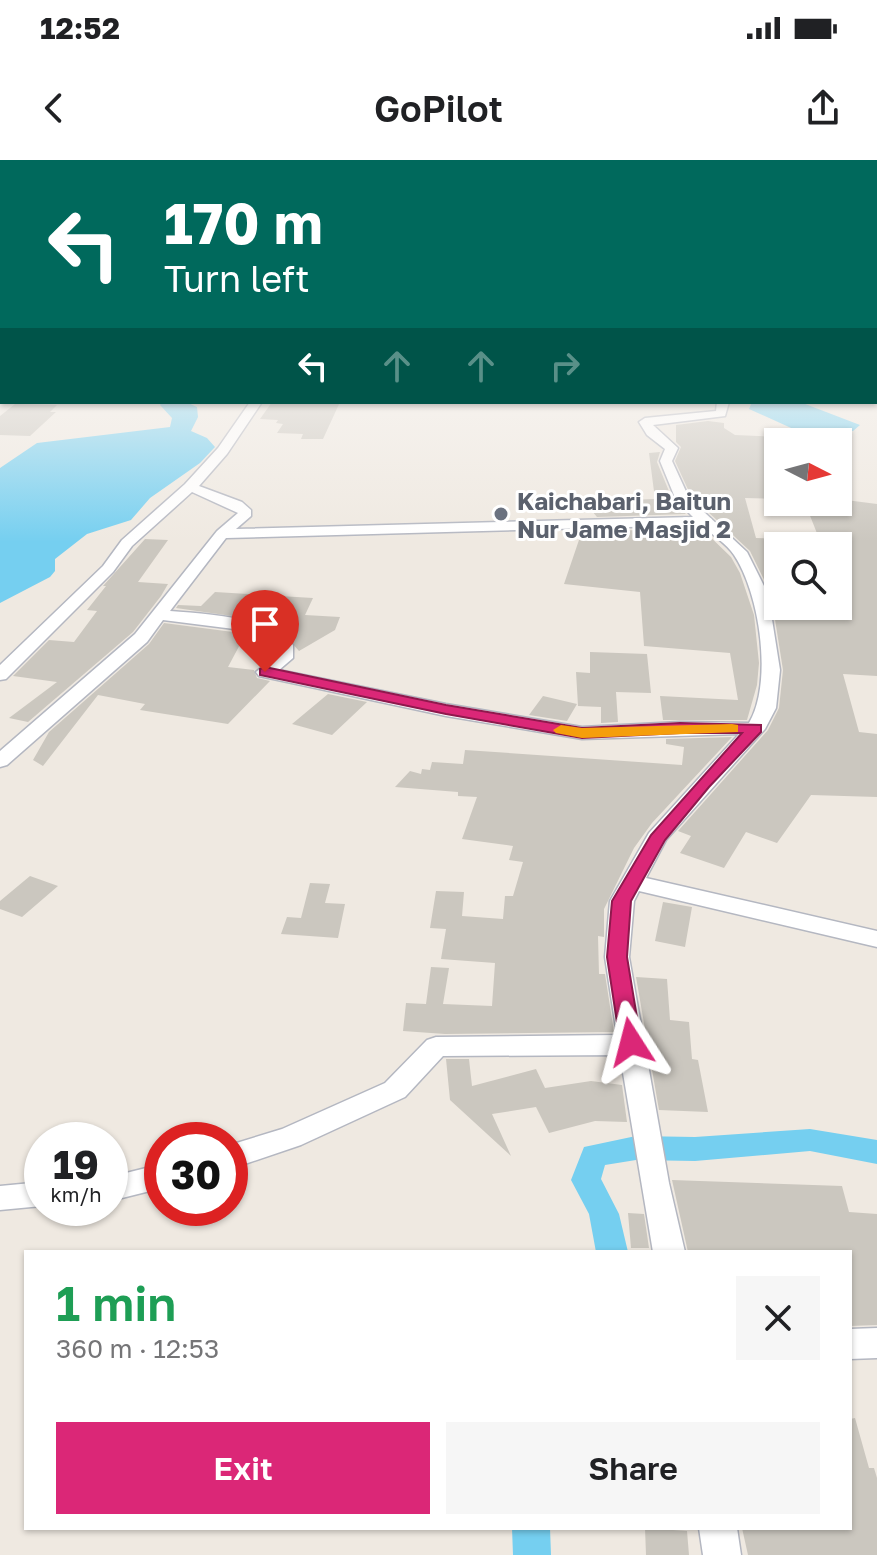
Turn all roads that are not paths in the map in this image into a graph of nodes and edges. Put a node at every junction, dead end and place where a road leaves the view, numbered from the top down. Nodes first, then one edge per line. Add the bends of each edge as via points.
1 (249, 412) edge
2 (721, 412) edge
3 (190, 487) junction
4 (707, 521) junction
5 (222, 534) junction
6 (158, 615) junction
7 (0, 675) edge
8 (755, 729) junction
9 (0, 761) edge
10 (632, 882) junction
11 (877, 939) edge
12 (631, 1045) junction
13 (248, 1151) edge
14 (24, 1196) edge
15 (0, 1198) edge
16 (669, 1250) edge
17 (877, 1343) edge
18 (852, 1344) edge
19 (718, 1530) edge
20 (722, 1555) edge

1 - 3 street
2 - 4 street via 645,422 672,448 666,461 683,500
3 - 5 street via 246,513
3 - 7 street via 127,543 108,569
4 - 5 street
4 - 8 street via 740,552 760,594 771,670 767,708
5 - 6 street
6 - 8 street via 233,621 261,631 284,645 284,658 265,672 446,710 582,733
6 - 9 street via 141,638
8 - 10 street via 657,838
10 - 11 street
10 - 12 street via 622,901 617,957
12 - 13 street via 436,1047 395,1090
12 - 16 street
14 - 15 street
17 - 18 street
19 - 20 street

